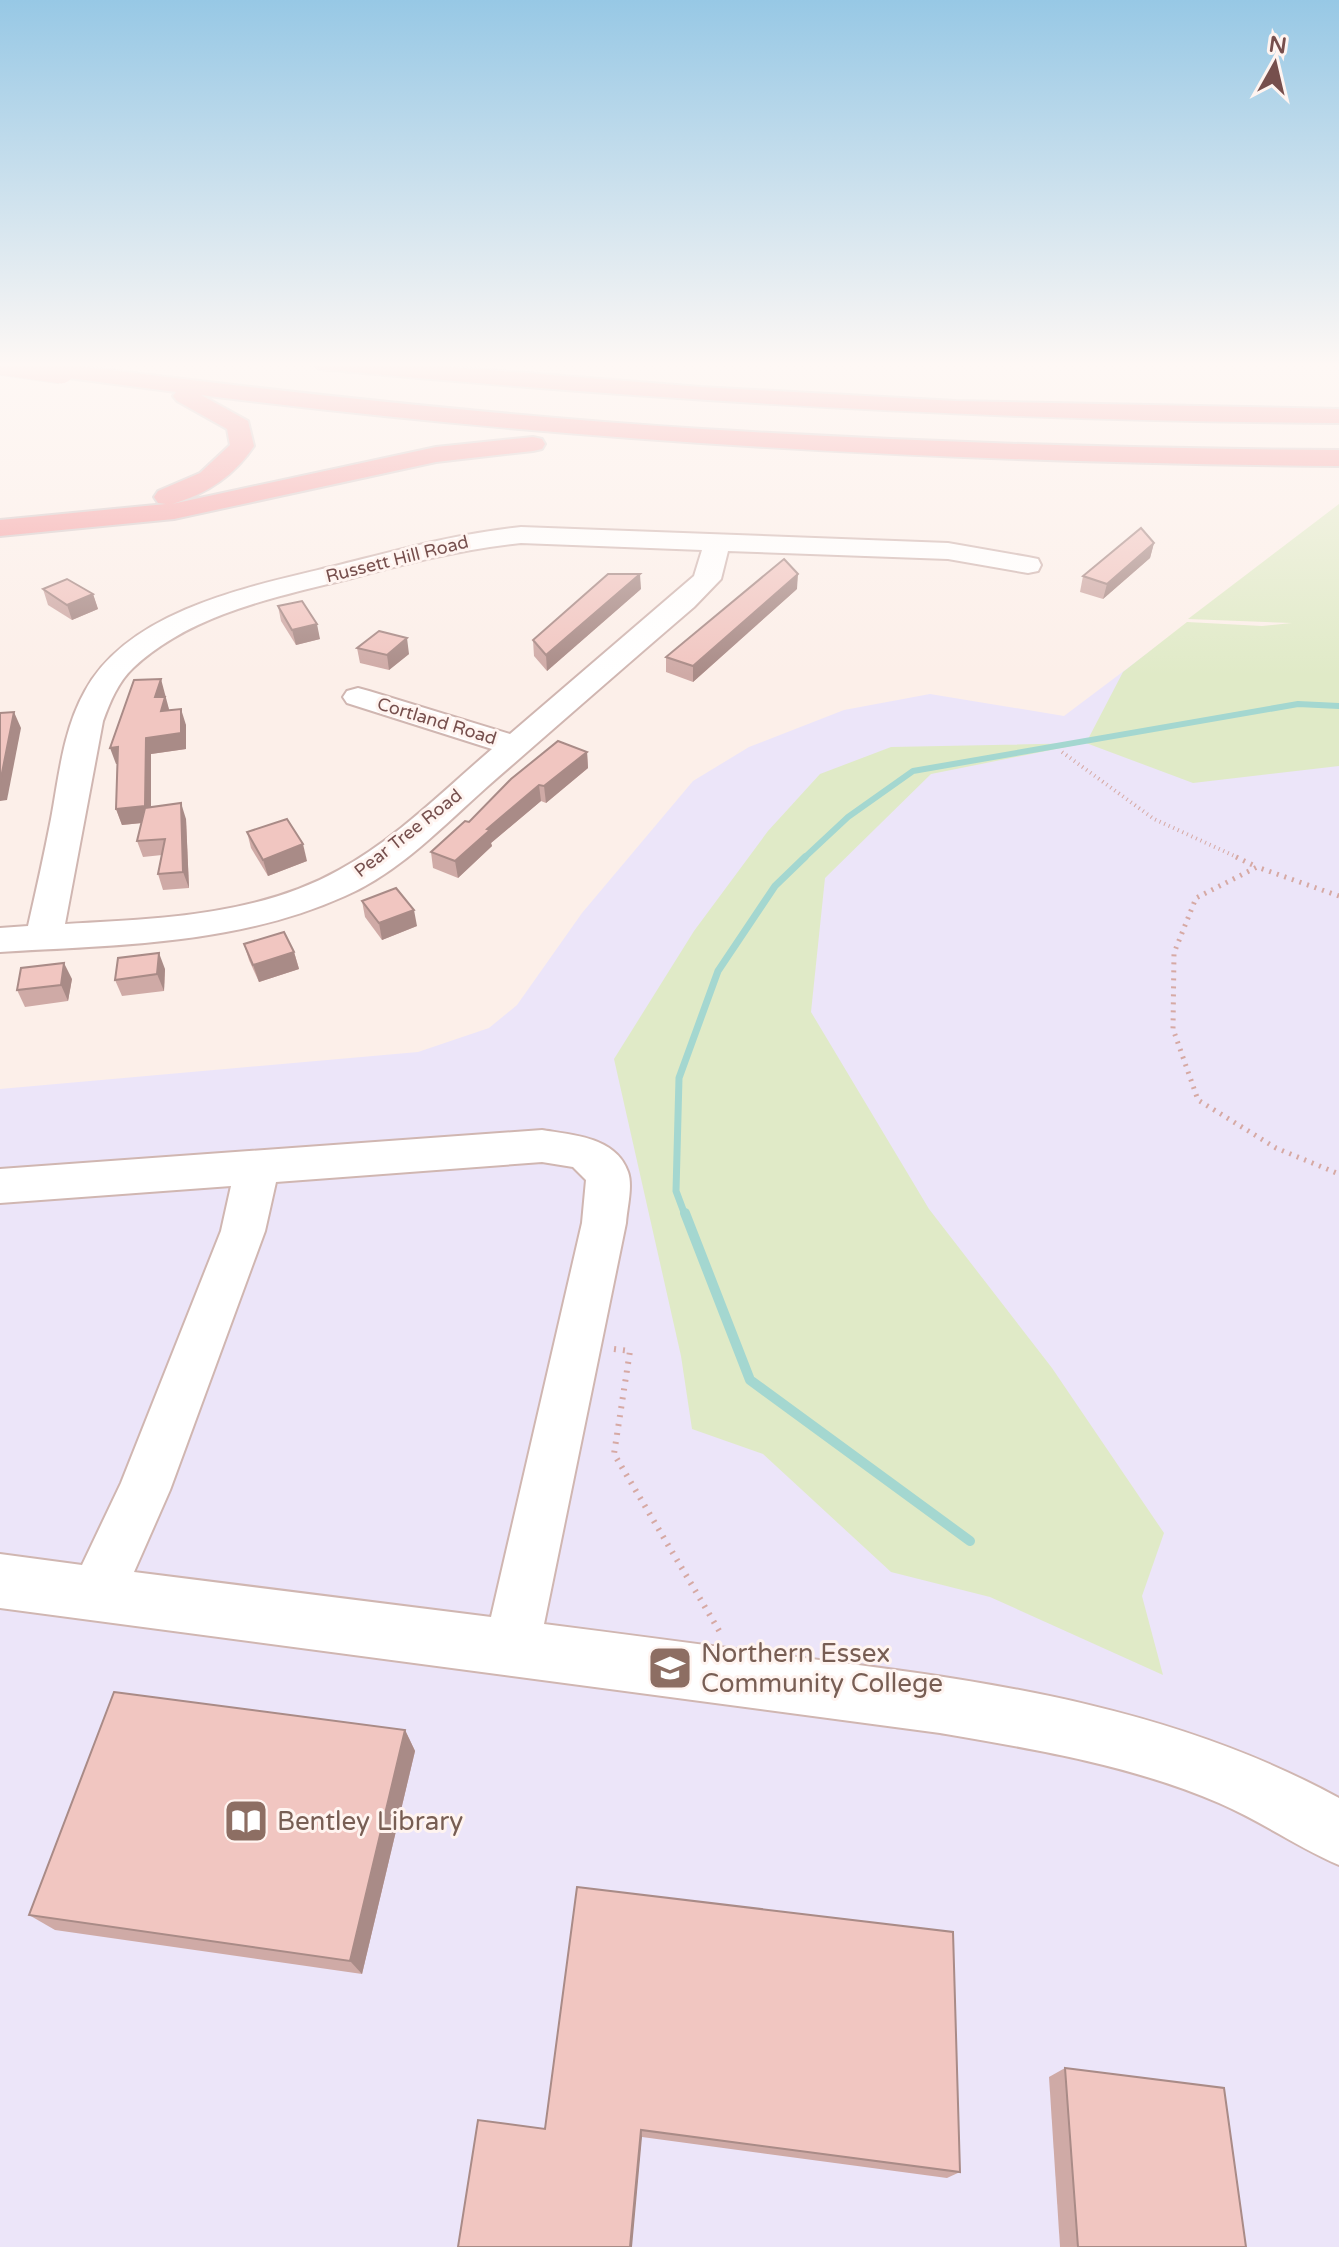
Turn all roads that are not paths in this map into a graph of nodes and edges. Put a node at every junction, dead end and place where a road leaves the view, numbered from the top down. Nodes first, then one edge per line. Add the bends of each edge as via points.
1 (227, 467) edge
2 (379, 467) edge
3 (0, 517) edge
4 (0, 528) edge
5 (717, 542) junction
6 (1028, 565) dead end
7 (358, 697) dead end
8 (515, 746) junction
9 (44, 937) junction
10 (0, 940) edge
11 (257, 1168) junction
12 (0, 1186) edge
13 (0, 1581) edge
14 (97, 1593) junction
15 (512, 1646) junction
16 (1335, 1818) edge

1 - 3 highway via 192,489 138,506
2 - 4 highway via 177,513
5 - 6 street, Russett Hill Road via 948,551
5 - 8 street, Pear Tree Road via 707,579
5 - 9 street, Russett Hill Road via 521,535 456,542 220,606 154,637 103,684 90,709
7 - 8 street, Cortland Road
8 - 9 street, Pear Tree Road via 402,842 334,887 246,915
9 - 10 street, Pear Tree Road
11 - 12 street
11 - 14 street via 243,1231 144,1490
11 - 15 street via 542,1146 585,1153 608,1175 604,1223
13 - 14 street
14 - 15 street
15 - 16 street via 940,1704 1077,1728 1235,1778

